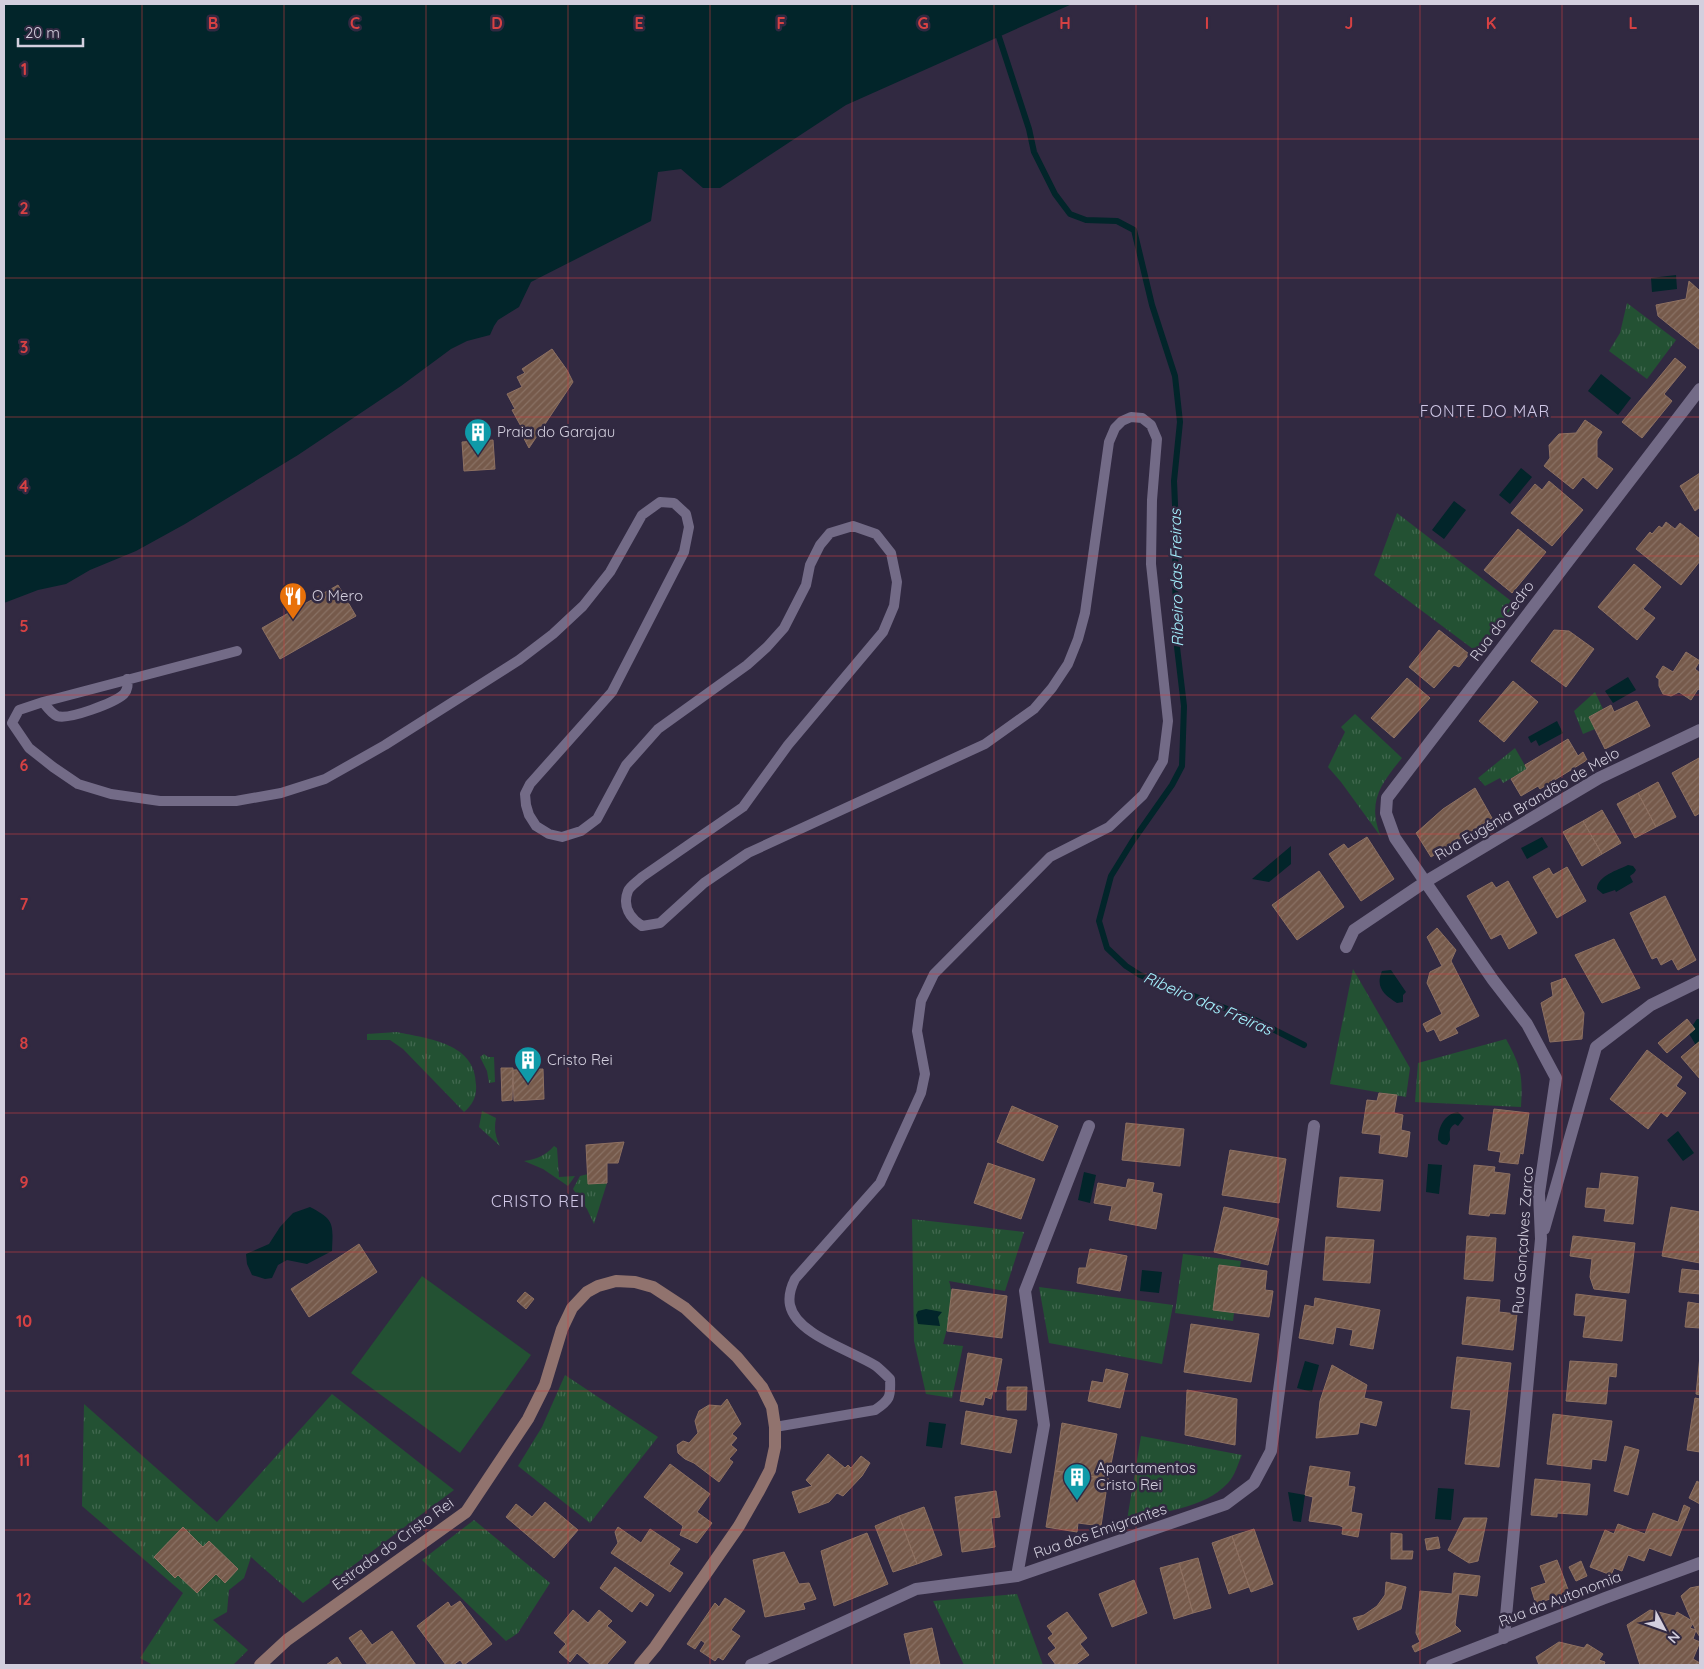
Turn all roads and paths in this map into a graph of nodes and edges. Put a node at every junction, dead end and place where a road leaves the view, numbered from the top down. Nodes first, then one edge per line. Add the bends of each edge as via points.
1 (1700, 389) edge
2 (237, 651) dead end
3 (127, 679) junction
4 (43, 702) junction
5 (1700, 730) edge
6 (1425, 882) junction
7 (1346, 947) dead end
8 (1700, 981) edge
9 (1089, 1126) dead end
10 (1314, 1126) dead end
11 (1541, 1239) junction
12 (775, 1427) junction
13 (1700, 1563) edge
14 (1018, 1576) junction
15 (1504, 1638) junction
16 (260, 1665) edge
17 (640, 1665) edge
18 (751, 1665) edge
19 (1432, 1665) edge

1 - 6 street, Rua do Cedro via 1387,798 1386,813 1395,838
2 - 3 lane
3 - 4 lane
3 - 4 lane via 128,687 112,702 72,716 58,716
4 - 12 lane via 19,710 12,723 29,748 78,784 112,794 160,801 236,801 281,793 324,779 386,745 519,660 583,606 610,572 642,516 660,502 674,503 686,514 689,528 684,552 612,692 530,784 525,794 529,815 536,826 562,837 581,831 597,819 626,765 658,729 747,665 784,628 806,585 810,565 830,533 854,526 876,534 891,553 897,582 894,606 883,632 788,745 742,807 642,877 628,891 626,908 634,921 642,926 660,923 704,883 748,853 986,744 1034,709 1068,664 1078,639 1085,613 1109,442 1115,428 1131,417 1142,418 1151,425 1157,439 1151,564 1168,721 1163,761 1143,795 1130,808 1109,827 1050,857 934,974 921,1001 917,1031 925,1074 921,1093 880,1183 795,1279 790,1291 790,1306 797,1319 811,1332 877,1367 890,1379 891,1394 886,1403 875,1410
5 - 6 street, Rua Eugénia Brandão de Melo via 1599,778
6 - 7 street via 1354,930
6 - 11 street, Rua Gonçalves Zarco via 1527,1024 1556,1078 1539,1193
8 - 11 street via 1651,1005 1596,1047
9 - 14 street via 1025,1291 1044,1425
10 - 14 street, Rua dos Emigrantes via 1271,1452 1254,1483 1226,1504
11 - 15 street, Rua Gonçalves Zarco
12 - 16 street, Estrada do Cristo Rei via 772,1407 762,1387 737,1357 685,1308 653,1287 635,1282 598,1286 587,1292 572,1308 562,1329 545,1386 528,1419 466,1512 287,1640
12 - 17 street, Estrada do Cristo Rei via 770,1470 759,1491 656,1647
13 - 15 street, Rua da Autonomia
14 - 18 street, Rua dos Emigrantes via 916,1588
15 - 19 street, Rua da Autonomia

